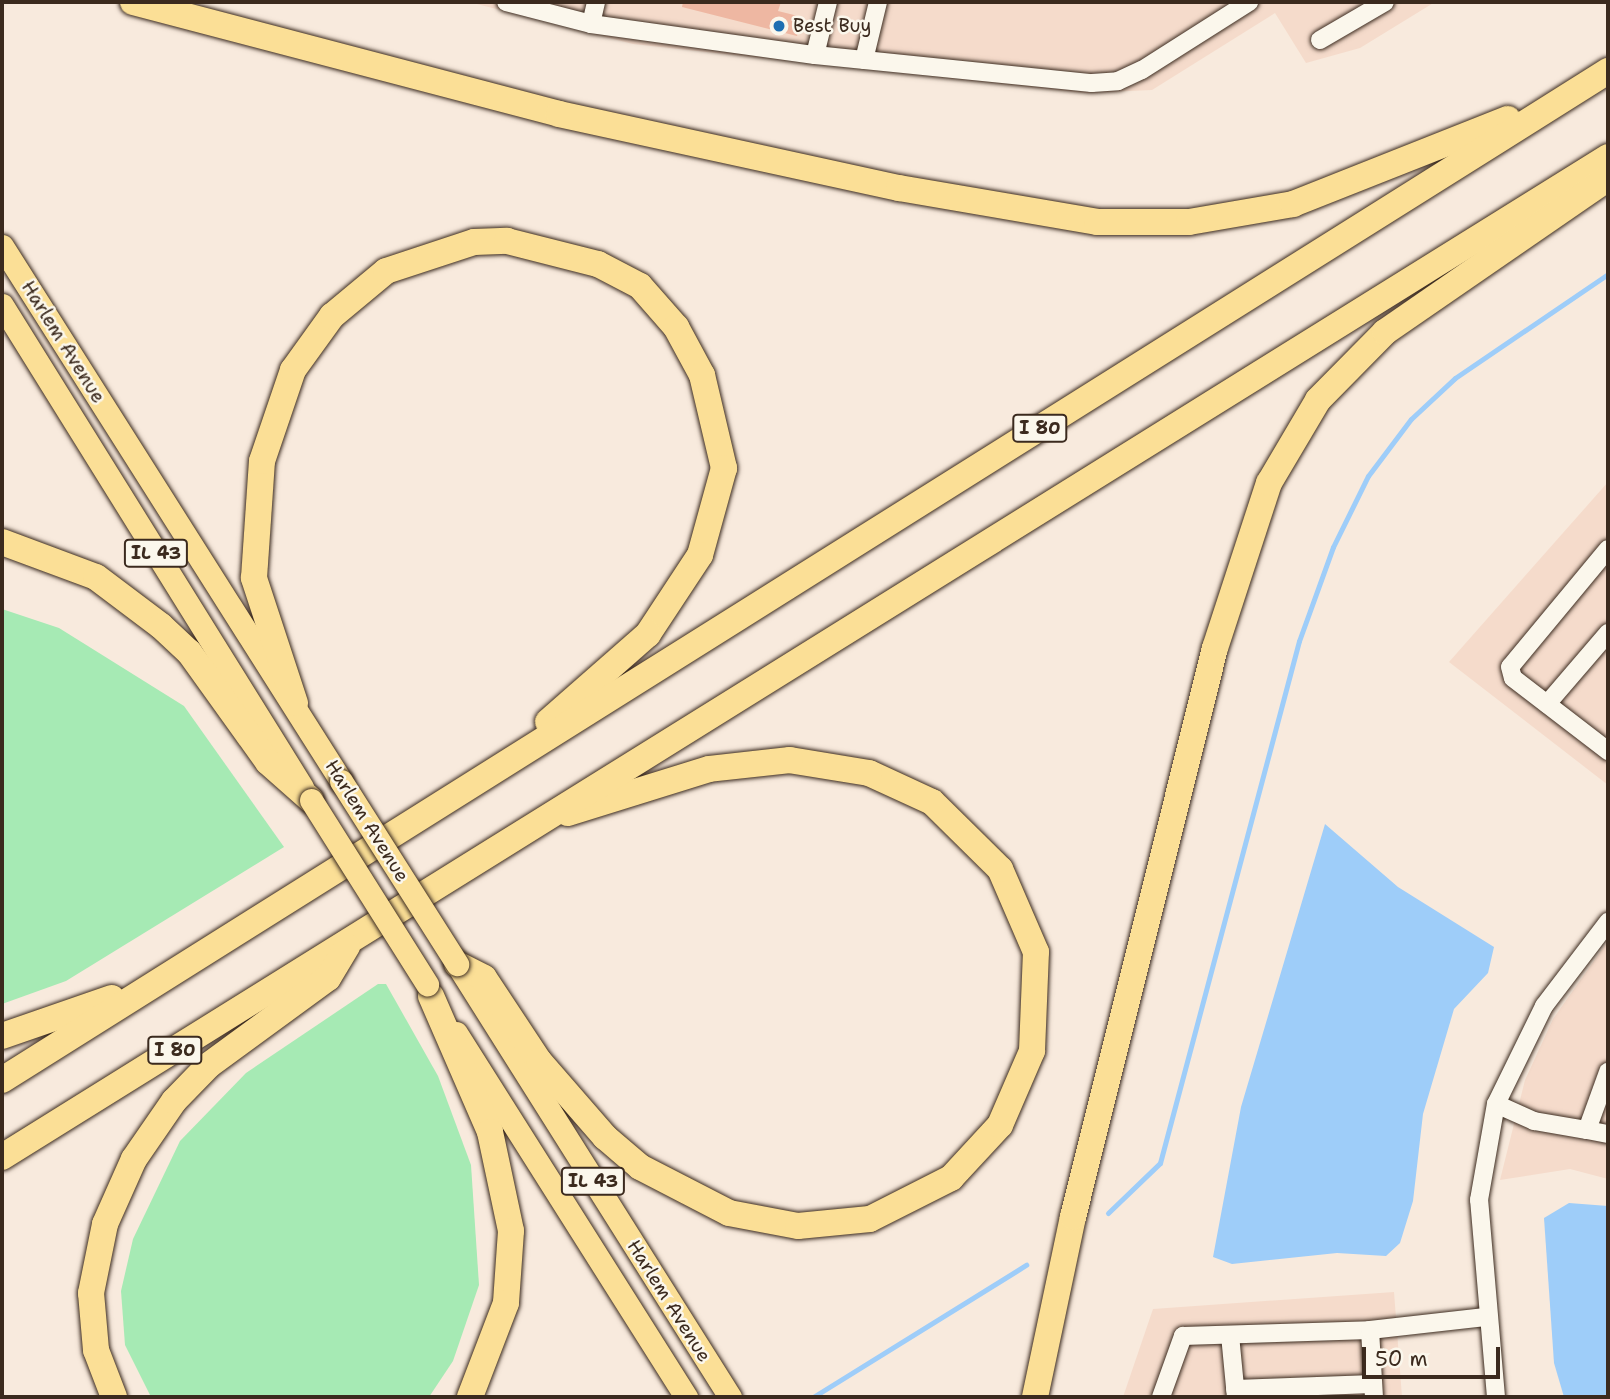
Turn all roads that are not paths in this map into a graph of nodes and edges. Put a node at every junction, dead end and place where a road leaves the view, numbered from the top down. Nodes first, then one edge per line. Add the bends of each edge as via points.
1 (133, 2) edge
2 (506, 2) edge
3 (596, 2) edge
4 (828, 2) edge
5 (878, 2) edge
6 (1250, 2) edge
7 (1385, 2) edge
8 (591, 24) junction
9 (1320, 40) dead end
10 (815, 55) junction
11 (864, 60) junction
12 (1597, 78) edge
13 (1608, 157) edge
14 (1608, 178) edge
15 (2, 246) edge
16 (2, 305) edge
17 (2, 542) edge
18 (1608, 549) edge
19 (1608, 633) edge
20 (295, 703) junction
21 (1547, 704) junction
22 (1608, 751) edge
23 (493, 772) junction
24 (311, 800) junction
25 (532, 823) junction
26 (1608, 922) edge
27 (349, 943) junction
28 (457, 964) junction
29 (166, 977) junction
30 (429, 990) junction
31 (2, 1036) edge
32 (1608, 1072) edge
33 (2, 1080) edge
34 (1496, 1104) junction
35 (1587, 1129) junction
36 (1608, 1134) edge
37 (2, 1157) edge
38 (1485, 1317) junction
39 (1370, 1330) junction
40 (1230, 1335) junction
41 (1374, 1391) edge
42 (1167, 1393) edge
43 (1236, 1393) edge
44 (114, 1397) edge
45 (470, 1397) edge
46 (686, 1397) edge
47 (730, 1397) edge
48 (1034, 1397) edge
49 (1496, 1397) edge

1 - 12 highway via 559,114 899,188 1097,222 1189,222 1331,194
2 - 8 street
3 - 8 street
4 - 10 street
5 - 11 street
6 - 11 street via 1118,81
7 - 9 street
8 - 10 street
10 - 11 street
12 - 23 highway, I 80
13 - 25 highway, I 80
14 - 48 highway via 1385,332 1318,400 1269,483 1215,648 1073,1217
15 - 20 main road, Harlem Avenue / IL 43
16 - 24 main road, Harlem Avenue / IL 43
17 - 24 highway via 74,566 152,618 189,652 268,762
18 - 21 street via 1510,667 1513,678
19 - 21 street
20 - 23 highway via 254,578 262,461 293,370 332,316 386,271 422,256 508,241 598,264 640,286 676,327 702,375 723,468 700,555 648,634
20 - 28 main road, Harlem Avenue / IL 43, bridge
21 - 22 street
23 - 29 highway, I 80
24 - 30 main road, Harlem Avenue / IL 43, bridge
25 - 27 highway, I 80
25 - 28 highway via 709,769 762,761 821,763 917,793 957,822 1000,869 1036,952 1037,1021 1014,1099 966,1164 898,1210 825,1226 749,1219 663,1181 605,1137 554,1080 484,978
26 - 34 street via 1544,1006
27 - 37 highway, I 80
27 - 44 highway via 328,978 209,1065 174,1101 134,1159 105,1224 90,1293 96,1350
28 - 47 main road, Harlem Avenue / IL 43
29 - 31 highway
29 - 33 highway, I 80
30 - 45 highway via 490,1132 511,1231 506,1303
30 - 46 main road, Harlem Avenue / IL 43
32 - 35 street
34 - 35 street via 1534,1121
34 - 38 street via 1479,1200
35 - 36 street
38 - 39 street
38 - 49 street
39 - 40 street
39 - 41 street
40 - 42 street via 1183,1336
40 - 43 street
41 - 43 street

